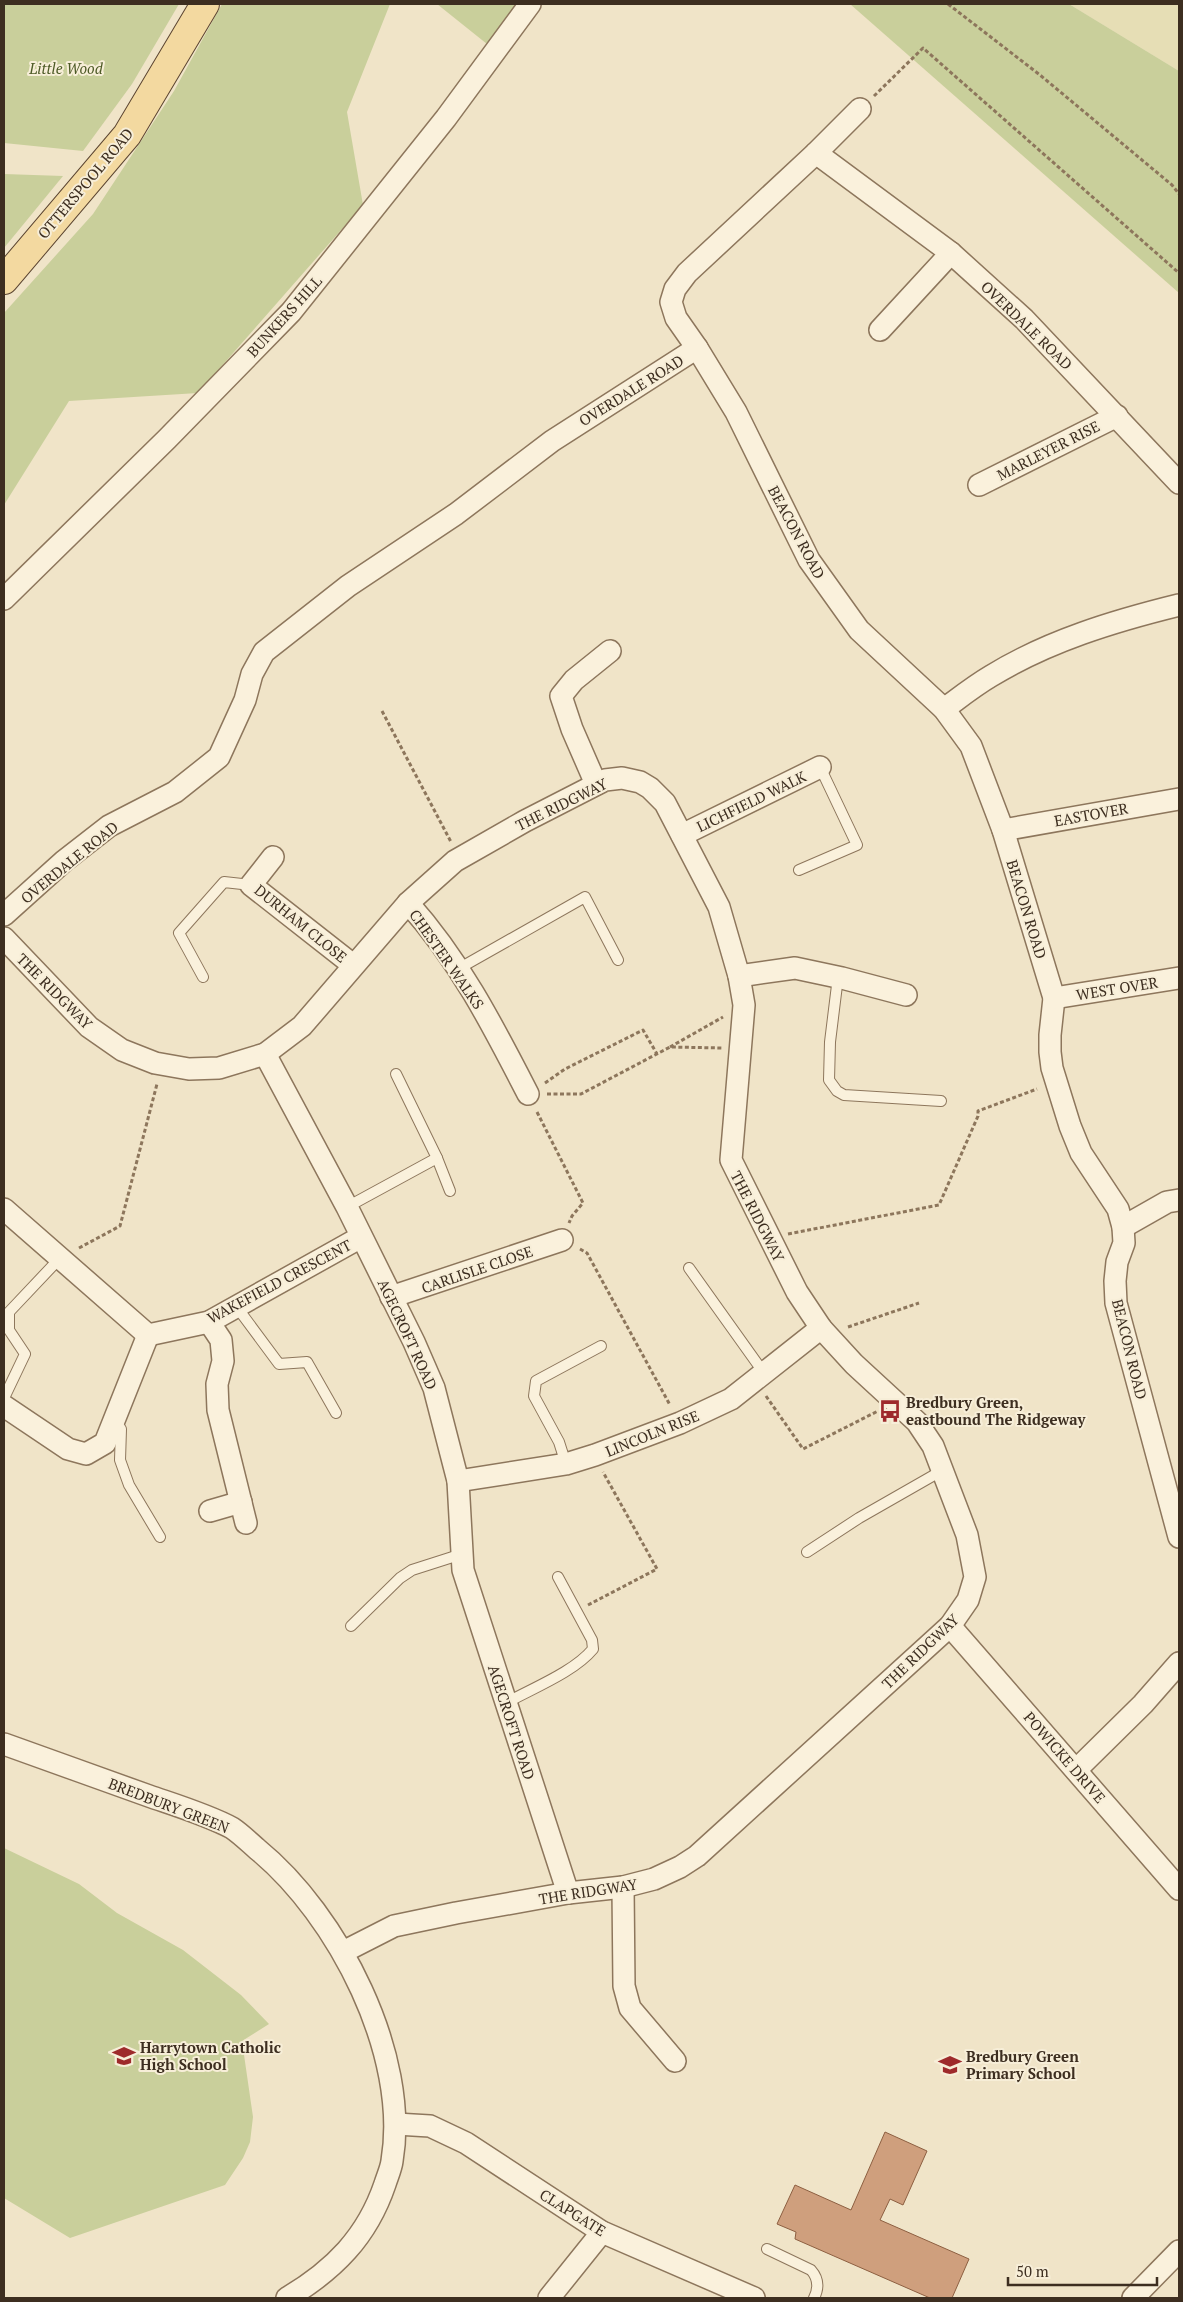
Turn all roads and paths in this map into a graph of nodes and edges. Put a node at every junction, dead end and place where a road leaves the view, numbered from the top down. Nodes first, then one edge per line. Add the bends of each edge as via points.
1 (206, 4) edge
2 (530, 4) edge
3 (948, 4) edge
4 (860, 109) joint
5 (816, 153) junction
6 (1179, 194) edge
7 (951, 253) junction
8 (1179, 273) edge
9 (4, 280) edge
10 (880, 330) dead end
11 (697, 348) junction
12 (1117, 416) junction
13 (1179, 483) edge
14 (979, 485) dead end
15 (4, 599) edge
16 (1179, 605) edge
17 (610, 651) dead end
18 (944, 710) junction
19 (382, 711) dead end
20 (820, 767) joint
21 (596, 784) junction
22 (1179, 798) edge
23 (1003, 830) junction
24 (682, 835) junction
25 (273, 857) dead end
26 (450, 864) junction
27 (799, 870) dead end
28 (251, 885) junction
29 (408, 903) junction
30 (4, 915) edge
31 (4, 938) edge
32 (618, 960) dead end
33 (353, 965) junction
34 (458, 969) junction
35 (739, 976) junction
36 (203, 977) dead end
37 (838, 977) junction
38 (1179, 978) edge
39 (906, 995) dead end
40 (1054, 998) junction
41 (744, 1005) junction
42 (670, 1047) junction
43 (740, 1049) junction
44 (265, 1054) junction
45 (657, 1054) junction
46 (162, 1064) junction
47 (396, 1074) dead end
48 (1056, 1082) junction
49 (528, 1094) junction
50 (941, 1102) dead end
51 (437, 1158) junction
52 (450, 1191) dead end
53 (1179, 1200) edge
54 (347, 1207) junction
55 (4, 1209) edge
56 (1123, 1227) junction
57 (361, 1237) junction
58 (562, 1240) junction
59 (772, 1244) junction
60 (60, 1258) junction
61 (689, 1268) dead end
62 (391, 1297) junction
63 (919, 1303) dead end
64 (236, 1306) junction
65 (209, 1322) junction
66 (823, 1331) junction
67 (148, 1335) junction
68 (601, 1346) dead end
69 (760, 1377) junction
70 (4, 1398) edge
71 (896, 1402) junction
72 (4, 1406) edge
73 (336, 1413) dead end
74 (114, 1421) junction
75 (680, 1423) junction
76 (566, 1464) junction
77 (601, 1469) dead end
78 (943, 1470) junction
79 (458, 1481) junction
80 (241, 1502) junction
81 (210, 1511) dead end
82 (246, 1523) dead end
83 (160, 1537) dead end
84 (1179, 1537) edge
85 (807, 1552) dead end
86 (462, 1554) junction
87 (558, 1577) dead end
88 (576, 1611) junction
89 (351, 1626) dead end
90 (950, 1626) junction
91 (1179, 1663) edge
92 (506, 1703) junction
93 (4, 1744) edge
94 (1076, 1770) junction
95 (623, 1888) junction
96 (1179, 1889) edge
97 (568, 1893) junction
98 (343, 1952) junction
99 (675, 2061) dead end
100 (396, 2124) junction
101 (602, 2232) junction
102 (767, 2249) dead end
103 (1179, 2251) edge
104 (287, 2298) edge
105 (549, 2298) edge
106 (754, 2298) edge
107 (814, 2298) edge
108 (1133, 2298) edge

1 - 9 main road, OTTERSPOOL ROAD via 127,135
2 - 15 street, BUNKERS HILL via 446,118 291,312
3 - 6 path via 1040,75
4 - 5 street
4 - 8 path via 923,48
5 - 7 street, OVERDALE ROAD
5 - 11 street, OVERDALE ROAD via 687,273 675,290 671,302 676,318
7 - 10 street
7 - 12 street, OVERDALE ROAD via 1024,319
11 - 18 street, BEACON ROAD via 736,412 808,560 859,630
11 - 30 street, OVERDALE ROAD via 552,441 456,514 348,586 264,652 219,758 175,792 109,826
12 - 13 street, OVERDALE ROAD
12 - 14 street, MARLEYER RISE
16 - 18 street via 1079,634 1036,653 991,676
17 - 21 street via 579,675 561,696
18 - 23 street, BEACON ROAD via 971,746
19 - 26 path via 452,843 442,850
20 - 24 street, LICHFIELD WALK
20 - 27 lane via 857,845
21 - 24 street, THE RIDGWAY via 622,778 640,782 665,803
21 - 26 street, THE RIDGWAY
22 - 23 street, EASTOVER
23 - 40 street, BEACON ROAD
24 - 35 street, THE RIDGWAY via 719,907
25 - 28 street, DURHAM CLOSE
26 - 29 street, THE RIDGWAY
28 - 33 street, DURHAM CLOSE
28 - 36 lane via 224,882 179,933
29 - 33 street, THE RIDGWAY
29 - 34 street, CHESTER WALKS via 428,925
31 - 46 street, THE RIDGWAY via 88,1027 122,1050
32 - 34 lane via 585,897
33 - 44 street, THE RIDGWAY via 302,1026
34 - 49 street, CHESTER WALKS via 476,995
35 - 37 street via 795,968
35 - 41 street, THE RIDGWAY
37 - 39 street
37 - 50 lane via 830,1042 831,1085 844,1095
38 - 40 street, WEST OVER
40 - 48 street, BEACON ROAD via 1050,1052
41 - 42 path
41 - 43 street, THE RIDGWAY
42 - 43 path
42 - 45 path
43 - 59 street, THE RIDGWAY via 730,1160
44 - 46 street, THE RIDGWAY via 219,1068 189,1069
44 - 54 street, AGECROFT ROAD
45 - 49 path via 581,1094
45 - 49 path via 643,1030 565,1069
46 - 60 path via 120,1226
47 - 51 lane
48 - 56 street, BEACON ROAD via 1081,1153 1118,1209
48 - 59 path via 978,1111 939,1205 789,1233
49 - 58 path via 583,1203 572,1216
51 - 52 lane
51 - 54 lane
53 - 56 street via 1167,1202
54 - 57 street, AGECROFT ROAD
55 - 60 street
56 - 84 street, BEACON ROAD via 1124,1242 1115,1281 1116,1303
57 - 62 street, AGECROFT ROAD
57 - 64 street, WAKEFIELD CRESCENT
58 - 62 street, CARLISLE CLOSE
58 - 75 path via 587,1253
59 - 66 street, THE RIDGWAY via 797,1292
60 - 67 street
60 - 70 lane via 9,1312 9,1330 25,1354
61 - 69 lane
62 - 79 street, AGECROFT ROAD via 434,1388
63 - 66 path
64 - 65 street, WAKEFIELD CRESCENT
64 - 73 lane via 279,1364 307,1362
65 - 67 street, WAKEFIELD CRESCENT
65 - 80 street via 221,1340 223,1361 217,1384 218,1410
66 - 69 street, LINCOLN RISE
66 - 71 street, THE RIDGWAY
67 - 74 street
68 - 76 lane via 536,1381 534,1396 559,1442
69 - 71 path via 803,1449
69 - 75 street, LINCOLN RISE via 732,1399
71 - 78 street, THE RIDGWAY via 926,1434
72 - 74 street via 68,1449 86,1454 105,1443
74 - 83 lane via 121,1429 120,1460 129,1485
75 - 76 street, LINCOLN RISE
76 - 79 street, LINCOLN RISE
77 - 88 path via 657,1569
78 - 85 lane
78 - 90 street, THE RIDGWAY via 967,1535 975,1577 968,1600
79 - 86 street, AGECROFT ROAD
80 - 81 street
80 - 82 street
86 - 89 lane via 412,1570
86 - 92 street, AGECROFT ROAD via 463,1570
87 - 88 lane
88 - 92 lane via 592,1640 593,1649 574,1666
90 - 94 street, POWICKE DRIVE
90 - 95 street, THE RIDGWAY via 704,1851 680,1868 654,1880
91 - 94 street
92 - 97 street, AGECROFT ROAD
93 - 98 street, BREDBURY GREEN via 233,1828 273,1862 308,1900
94 - 96 street, POWICKE DRIVE
95 - 97 street, THE RIDGWAY
95 - 99 street via 624,1986 630,2008
97 - 98 street, THE RIDGWAY via 394,1926
98 - 100 street, BREDBURY GREEN via 371,2014 389,2065
100 - 101 street, CLAPGATE via 430,2126 466,2143
100 - 104 street, BREDBURY GREEN via 392,2162 377,2209 354,2245 313,2282
101 - 105 street
101 - 106 street, CLAPGATE
102 - 107 lane via 816,2275 818,2284
103 - 108 street

